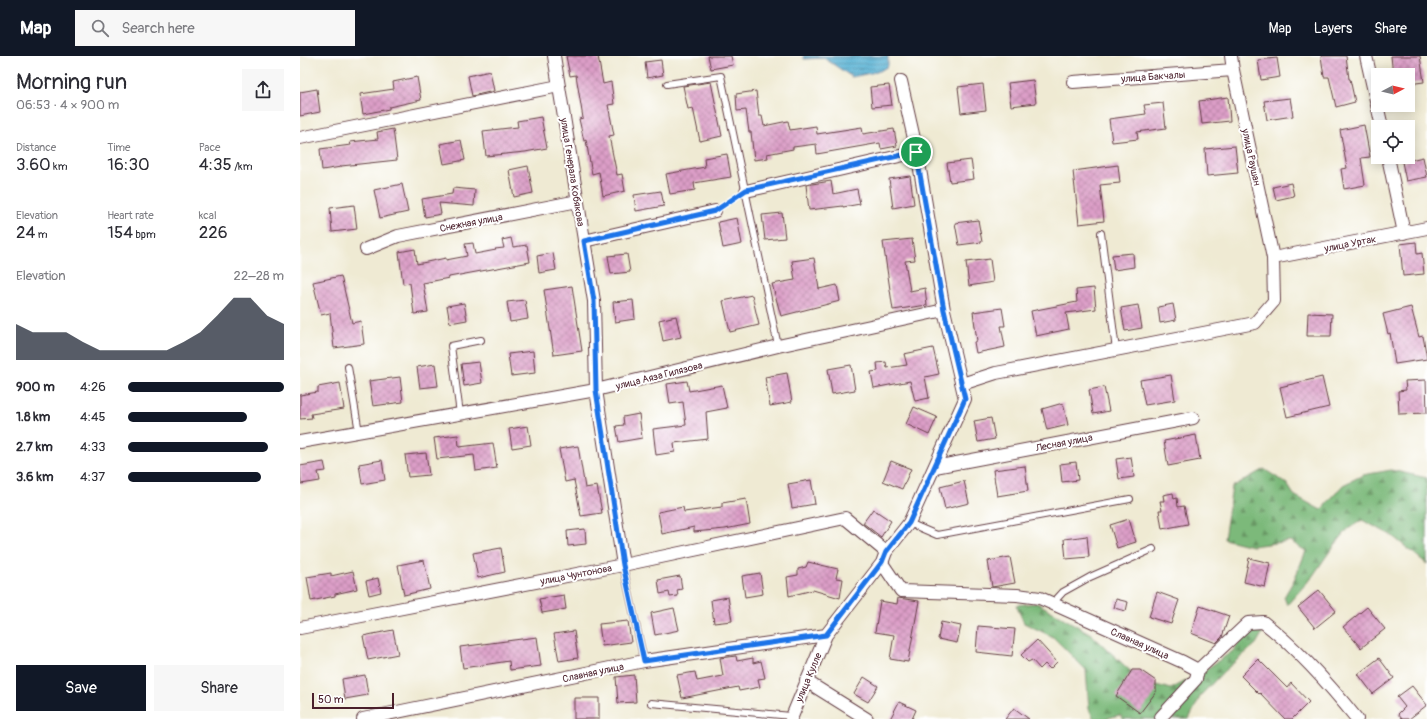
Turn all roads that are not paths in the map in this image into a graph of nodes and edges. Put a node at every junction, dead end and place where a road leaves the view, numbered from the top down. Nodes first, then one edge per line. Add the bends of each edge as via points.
1 (554, 56) edge
2 (1232, 56) edge
3 (1366, 56) edge
4 (1233, 70) junction
5 (901, 81) dead end
6 (1072, 82) dead end
7 (667, 84) dead end
8 (558, 86) junction
9 (1380, 120) edge
10 (300, 138) edge
11 (916, 152) junction
12 (1389, 164) edge
13 (746, 190) junction
14 (578, 201) junction
15 (715, 211) road end
16 (1427, 228) edge
17 (1101, 233) dead end
18 (1404, 233) junction
19 (584, 241) junction
20 (366, 249) dead end
21 (1273, 258) junction
22 (944, 310) junction
23 (481, 340) dead end
24 (778, 346) junction
25 (1116, 350) junction
26 (348, 367) dead end
27 (962, 384) junction
28 (596, 390) junction
29 (460, 414) junction
30 (1194, 418) dead end
31 (359, 432) junction
32 (300, 442) edge
33 (936, 467) junction
34 (1130, 499) dead end
35 (909, 523) junction
36 (1153, 549) dead end
37 (884, 557) junction
38 (623, 565) junction
39 (1051, 604) junction
40 (300, 628) edge
41 (826, 635) junction
42 (644, 661) junction
43 (1198, 670) junction
44 (806, 681) junction
45 (651, 703) dead end
46 (1161, 717) dead end
47 (791, 718) edge
48 (363, 719) edge
49 (866, 719) edge
50 (1357, 719) edge

1 - 8 street, улица Генерала Кобякова
2 - 4 street, улица Раушан
3 - 9 street
4 - 6 street, улица Бакчалы
4 - 21 street, улица Раушан
5 - 11 street, улица Кулле
7 - 13 lane via 721,76
8 - 10 street
8 - 14 street, улица Генерала Кобякова
11 - 13 street
11 - 22 street, улица Кулле
12 - 18 street
13 - 24 lane
14 - 19 street, улица Генерала Кобякова
14 - 20 street, Снежная улица via 398,236
15 - 19 street
16 - 18 street, улица Уртак
17 - 25 lane
18 - 21 street, улица Уртак
19 - 28 street, улица Генерала Кобякова via 594,301
21 - 25 street, улица Раушан via 1274,301 1255,323
22 - 24 street, улица Аяза Гилязова
22 - 27 street, улица Кулле
23 - 29 lane via 451,346
24 - 28 street, улица Аяза Гилязова
25 - 27 street, улица Раушан via 996,373
26 - 31 lane
27 - 33 street, улица Кулле via 965,399
28 - 29 street, улица Аяза Гилязова
28 - 38 street, улица Генерала Кобякова
29 - 31 street, улица Аяза Гилязова
30 - 33 street, Лесная улица
31 - 32 street, улица Аяза Гилязова
33 - 35 street, улица Кулле
34 - 35 lane via 937,535
35 - 37 street, улица Кулле
36 - 39 lane via 1083,580 1063,592
37 - 38 street, улица Чунтонова via 845,518
37 - 39 street, Славная улица via 901,591 1018,595 1040,598
37 - 41 street, улица Кулле
38 - 40 street, улица Чунтонова
38 - 42 lane, улица Генерала Кобякова
39 - 43 street, Славная улица
41 - 42 street, Славная улица
41 - 44 street, улица Кулле
42 - 48 street, Славная улица
43 - 46 street via 1196,679
43 - 50 street via 1248,623 1263,622 1279,634 1320,676
44 - 47 street, улица Кулле
44 - 49 street
45 - 47 lane

